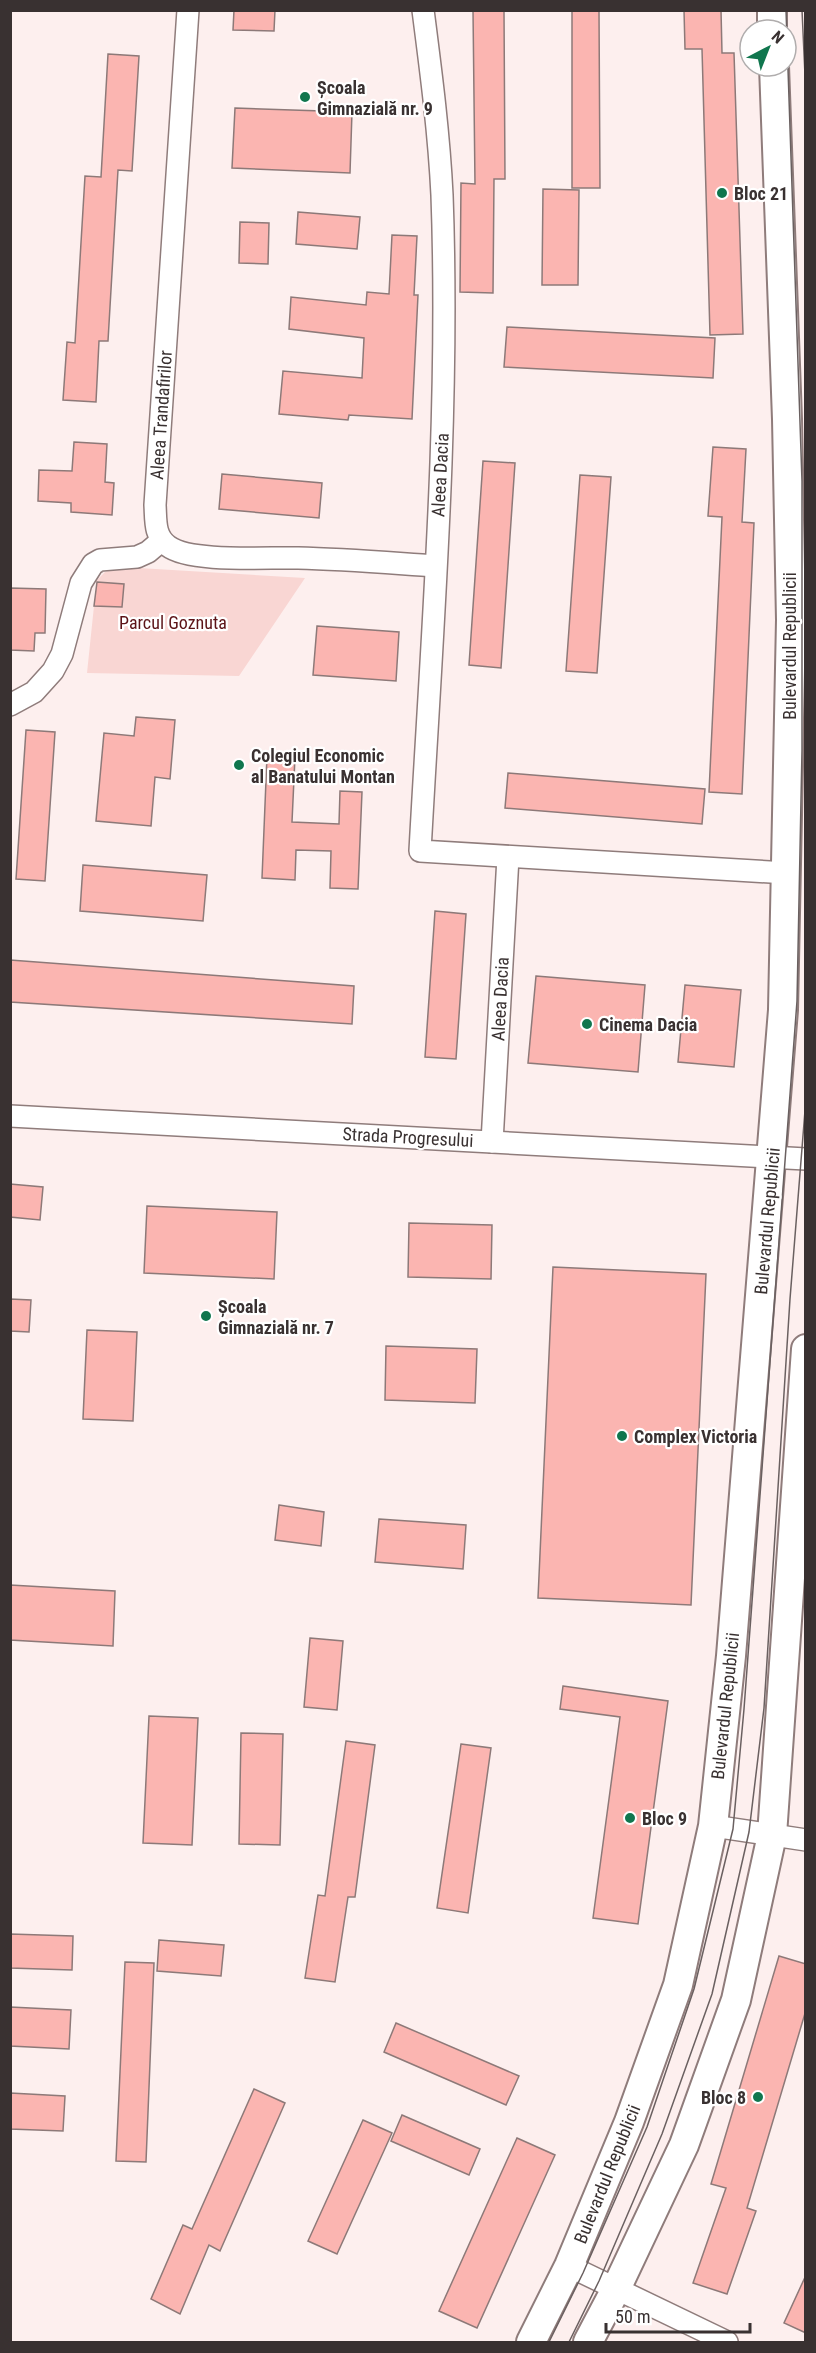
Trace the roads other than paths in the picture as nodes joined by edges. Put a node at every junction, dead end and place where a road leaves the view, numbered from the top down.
1 (188, 10) edge
2 (423, 10) edge
3 (774, 78) edge
4 (161, 541) junction
5 (435, 566) junction
6 (10, 705) edge
7 (508, 857) junction
8 (787, 873) junction
9 (10, 1116) edge
10 (492, 1142) junction
11 (772, 1157) junction
12 (806, 1159) edge
13 (806, 1349) edge
14 (713, 1826) junction
15 (772, 1835) junction
16 (806, 1840) edge
17 (569, 2266) junction
18 (616, 2289) junction
19 (531, 2343) edge
20 (588, 2343) edge
21 (727, 2343) edge

1 - 4 street, Aleea Trandafirilor
2 - 5 street, Aleea Dacia
3 - 8 main road, Bulevardul Republicii
4 - 5 street
4 - 6 street
5 - 7 street, Aleea Dacia
7 - 8 street, Aleea Dacia
7 - 10 street, Aleea Dacia
8 - 11 main road, Bulevardul Republicii
9 - 10 street, Strada Progresului
10 - 11 street, Strada Progresului
11 - 12 street, Strada Progresului
11 - 14 main road, Bulevardul Republicii
13 - 15 main road
14 - 15 street
14 - 17 main road, Bulevardul Republicii
15 - 16 street
15 - 18 main road
17 - 18 street
17 - 19 main road, Bulevardul Republicii
18 - 20 main road
18 - 21 street

